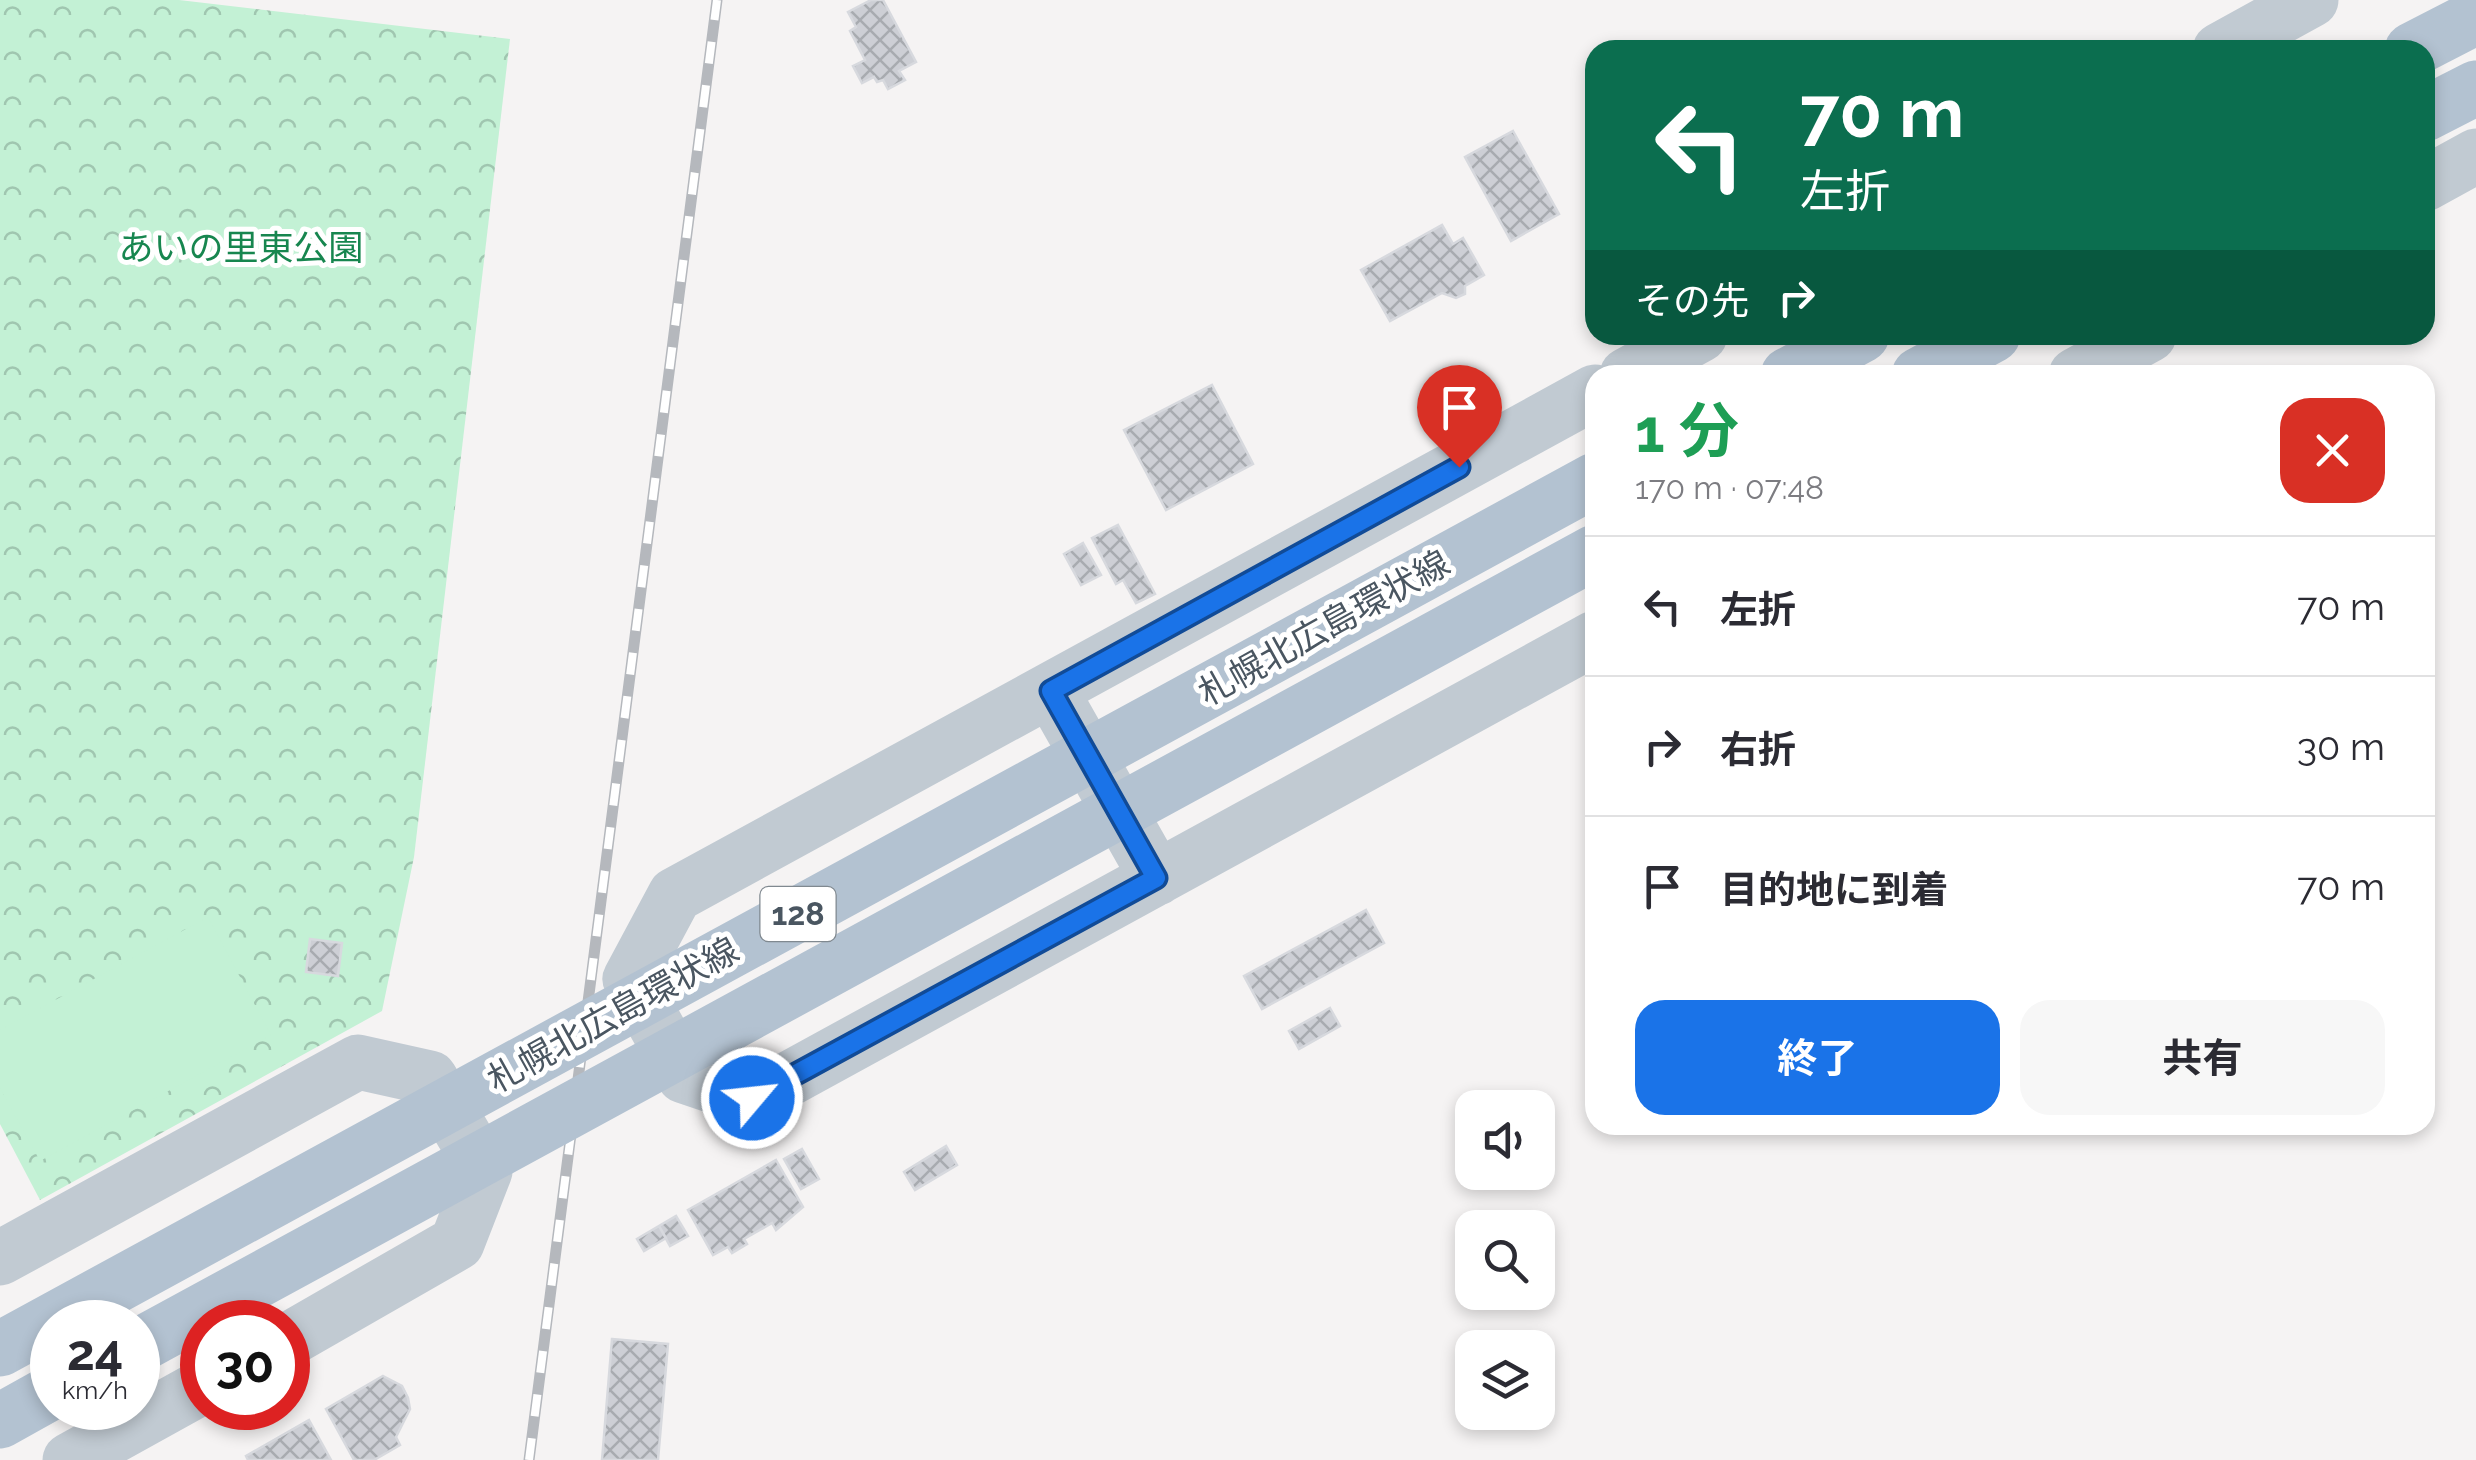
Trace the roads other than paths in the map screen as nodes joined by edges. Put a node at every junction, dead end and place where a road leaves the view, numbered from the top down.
1 (2311, 0) edge
2 (2476, 17) edge
3 (2238, 40) edge
4 (2431, 40) edge
5 (2476, 88) edge
6 (2435, 109) edge
7 (2476, 156) edge
8 (2435, 179) edge
9 (1682, 345) edge
10 (1844, 345) edge
11 (1974, 345) edge
12 (2131, 345) edge
13 (1645, 365) edge
14 (1806, 365) edge
15 (1937, 365) edge
16 (2094, 365) edge
17 (1585, 397) edge
18 (1585, 485) edge
19 (1585, 557) edge
20 (1585, 643) edge
21 (1051, 691) junction
22 (1156, 878) junction
23 (0, 1258) edge
24 (310, 1327) edge
25 (160, 1334) edge
26 (0, 1348) edge
27 (180, 1400) edge
28 (30, 1404) edge
29 (0, 1421) edge
30 (70, 1460) edge

1 - 3 street
2 - 4 main road
5 - 6 main road
7 - 8 street
9 - 13 street
10 - 14 main road
11 - 15 main road
12 - 16 street
17 - 21 street
18 - 26 main road, 札幌北広島環状線 / 128, bridge
19 - 25 main road, 札幌北広島環状線 / 128, bridge
20 - 22 street
21 - 22 street
21 - 22 street
23 - 24 street
27 - 30 street
28 - 29 main road

